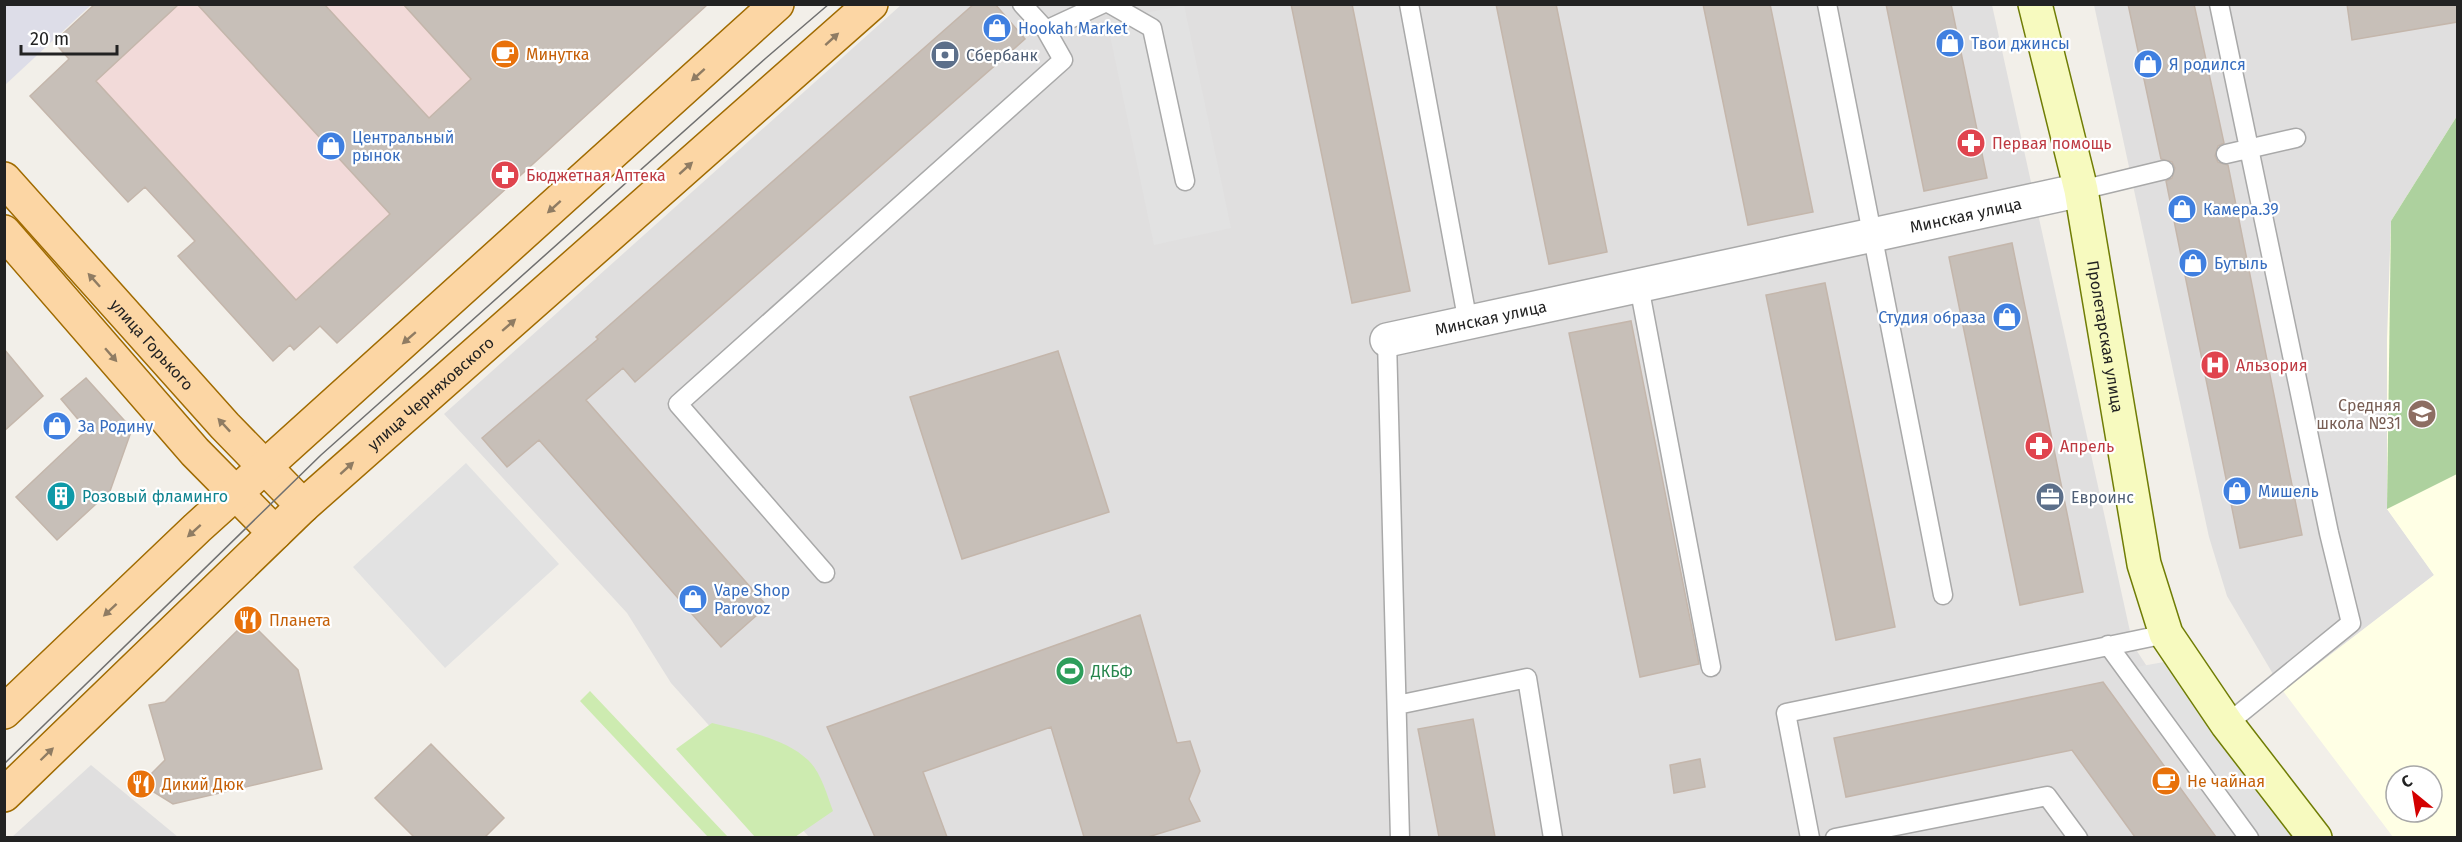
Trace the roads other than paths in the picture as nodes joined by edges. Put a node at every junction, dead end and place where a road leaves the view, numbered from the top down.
1 (777, 4) edge
2 (871, 4) edge
3 (1022, 4) edge
4 (1102, 4) edge
5 (1110, 4) edge
6 (1409, 4) edge
7 (1827, 4) edge
8 (2035, 4) edge
9 (2218, 4) edge
10 (1046, 30) junction
11 (2296, 138) dead end
12 (2250, 149) junction
13 (2226, 154) dead end
14 (2164, 170) dead end
15 (4, 179) edge
16 (1185, 181) dead end
17 (2081, 190) junction
18 (4, 232) edge
19 (1874, 235) junction
20 (1639, 286) junction
21 (1468, 323) junction
22 (1387, 340) joint
23 (265, 467) junction
24 (236, 493) junction
25 (303, 506) junction
26 (275, 532) junction
27 (825, 573) dead end
28 (1943, 595) dead end
29 (2166, 634) junction
30 (2108, 645) junction
31 (1712, 667) dead end
32 (1397, 705) junction
33 (4, 712) edge
34 (2228, 724) junction
35 (4, 795) edge
36 (1400, 837) edge
37 (1553, 837) edge
38 (1810, 837) edge
39 (1835, 837) edge
40 (2078, 837) edge
41 (2249, 837) edge
42 (2315, 837) edge

1 -> 23 main road
25 -> 2 main road, улица Черняховского
3 - 10 lane
4 - 10 lane
5 - 16 lane
6 - 21 lane
7 - 19 lane
8 - 17 main road, Пролетарская улица
9 - 12 lane
10 - 27 lane
11 - 12 lane
12 - 13 lane
12 - 34 lane
14 - 17 lane
23 -> 15 main road, улица Горького
17 - 19 street, Минская улица
17 - 29 main road, Пролетарская улица
18 -> 24 main road
19 - 20 street, Минская улица
19 - 28 lane
20 - 21 street, Минская улица
20 - 31 lane
21 - 22 street, Минская улица
22 - 32 lane, Минская улица
23 - 24 main road
23 - 25 main road, улица Горького
24 - 26 main road
24 -> 33 main road
25 - 26 main road, улица Черняховского
35 -> 26 main road, улица Черняховского
29 - 30 lane
29 - 34 main road, Пролетарская улица
30 - 38 lane
30 - 41 lane
32 - 36 lane, Минская улица
32 - 37 lane
34 - 42 main road, Пролетарская улица
39 - 40 lane

